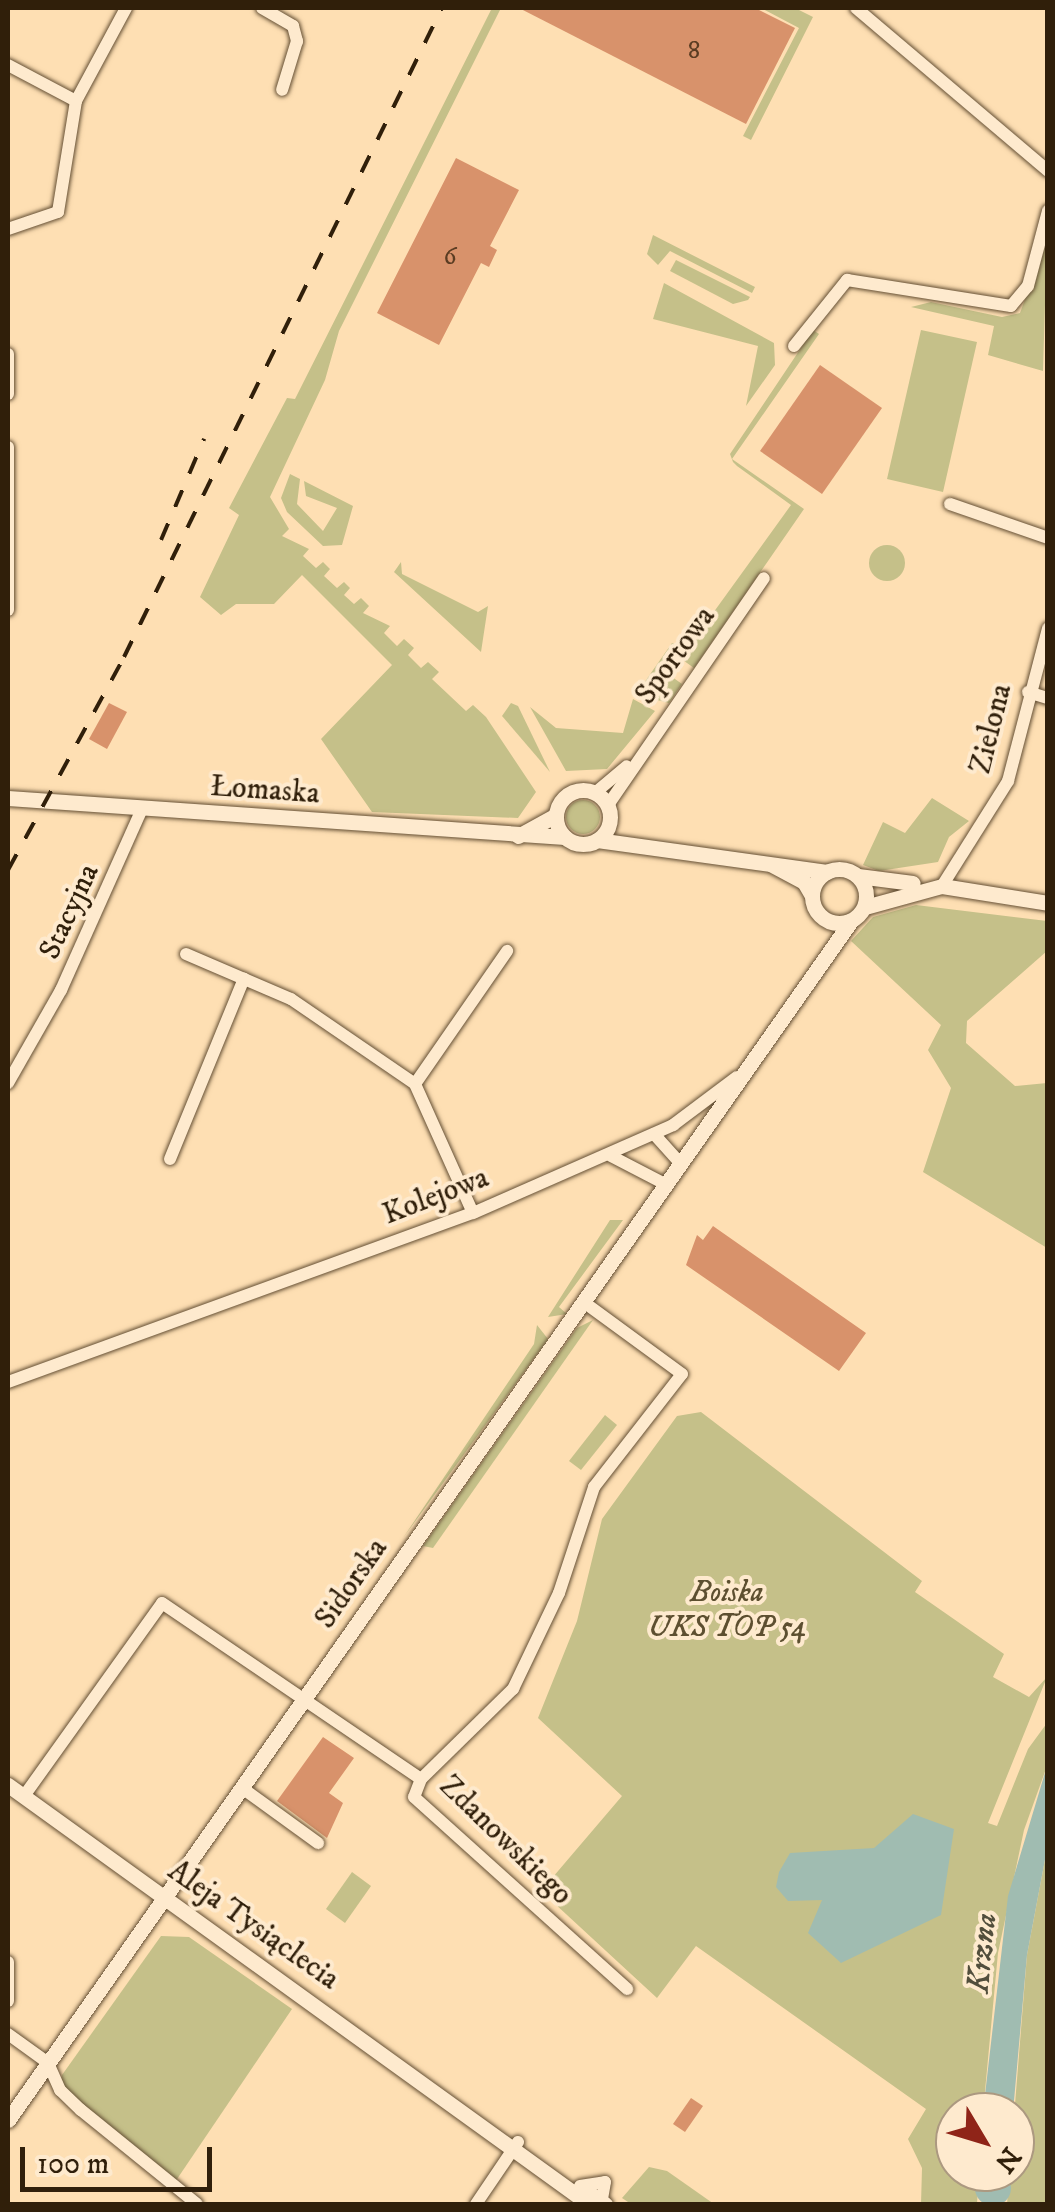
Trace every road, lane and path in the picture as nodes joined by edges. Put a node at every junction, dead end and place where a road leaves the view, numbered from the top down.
1 (126, 8) edge
2 (262, 8) edge
3 (856, 8) edge
4 (8, 65) edge
5 (282, 90) dead end
6 (76, 100) junction
7 (1048, 170) edge
8 (1048, 211) edge
9 (8, 229) edge
10 (794, 346) dead end
11 (8, 354) edge
12 (8, 394) edge
13 (8, 447) edge
14 (950, 504) dead end
15 (1048, 538) edge
16 (764, 578) dead end
17 (8, 610) edge
18 (1048, 628) edge
19 (1028, 692) junction
20 (1048, 698) edge
21 (629, 764) junction
22 (596, 792) junction
23 (8, 798) edge
24 (142, 812) junction
25 (609, 814) junction
26 (556, 816) junction
27 (518, 836) junction
28 (565, 837) junction
29 (597, 840) junction
30 (643, 845) junction
31 (764, 861) junction
32 (826, 872) junction
33 (857, 876) junction
34 (942, 886) junction
35 (921, 887) junction
36 (812, 896) junction
37 (1048, 903) edge
38 (865, 907) junction
39 (823, 918) junction
40 (851, 921) junction
41 (507, 950) dead end
42 (186, 954) dead end
43 (818, 964) junction
44 (244, 979) junction
45 (737, 1077) junction
46 (8, 1083) edge
47 (415, 1084) junction
48 (654, 1134) junction
49 (608, 1156) junction
50 (170, 1159) dead end
51 (681, 1164) junction
52 (667, 1186) junction
53 (473, 1213) junction
54 (585, 1303) junction
55 (8, 1382) edge
56 (306, 1698) junction
57 (421, 1780) junction
58 (8, 1785) edge
59 (242, 1788) junction
60 (24, 1796) junction
61 (318, 1843) dead end
62 (165, 1897) junction
63 (8, 1962) edge
64 (627, 1989) dead end
65 (8, 2001) edge
66 (8, 2034) edge
67 (48, 2063) junction
68 (8, 2120) edge
69 (516, 2146) junction
70 (580, 2186) junction
71 (197, 2204) edge
72 (476, 2204) edge
73 (599, 2204) edge

1 - 6 street
2 - 5 street
3 - 7 street
4 - 6 street
6 - 9 street
8 - 10 street
11 - 12 street
13 - 17 street
14 - 15 street
16 - 21 street, Sportowa
18 - 19 street, Zielona
19 - 20 street
19 - 34 street, Zielona
21 - 22 street, Sportowa
21 - 25 street, Sportowa
22 - 25 street
22 - 26 street
23 - 24 street, Łomaska
24 - 27 street, Łomaska
24 - 46 street, Stacyjna
25 - 29 street
25 - 30 street
26 - 27 street
26 - 28 street
27 - 28 street, Łomaska
28 - 29 street
29 - 30 street
30 - 31 street
31 - 32 street
31 - 36 street
32 - 33 street
32 - 36 street
33 - 35 street
33 - 38 street
34 - 35 street
34 - 37 street
35 - 38 street
36 - 39 street
38 - 40 street
39 - 40 street
39 - 43 street, Kolejowa
40 - 43 street, Kolejowa
41 - 47 street
42 - 44 street
43 - 45 street, Kolejowa
44 - 47 street
44 - 50 street
45 - 48 street, Kolejowa
45 - 51 street, Sidorska
47 - 53 street
48 - 49 street, Kolejowa
48 - 51 street
49 - 52 street
49 - 53 street, Kolejowa
51 - 52 street, Sidorska
52 - 54 street, Sidorska
53 - 55 street, Kolejowa
54 - 56 street, Sidorska
54 - 57 street
56 - 57 street, Zdanowskiego
56 - 59 street, Sidorska
56 - 60 street, Zdanowskiego
57 - 64 street, Zdanowskiego
58 - 60 street, Aleja Tysiąclecia
59 - 61 street
59 - 62 street, Sidorska
60 - 62 street, Aleja Tysiąclecia
62 - 67 street, Sidorska
62 - 69 street, Aleja Tysiąclecia
63 - 65 street
66 - 67 street
67 - 68 street, Sidorska
67 - 71 street
69 - 70 street, Aleja Tysiąclecia
69 - 72 street
69 - 73 street, Aleja Tysiąclecia
70 - 73 street, Aleja Tysiąclecia
70 - 73 street

